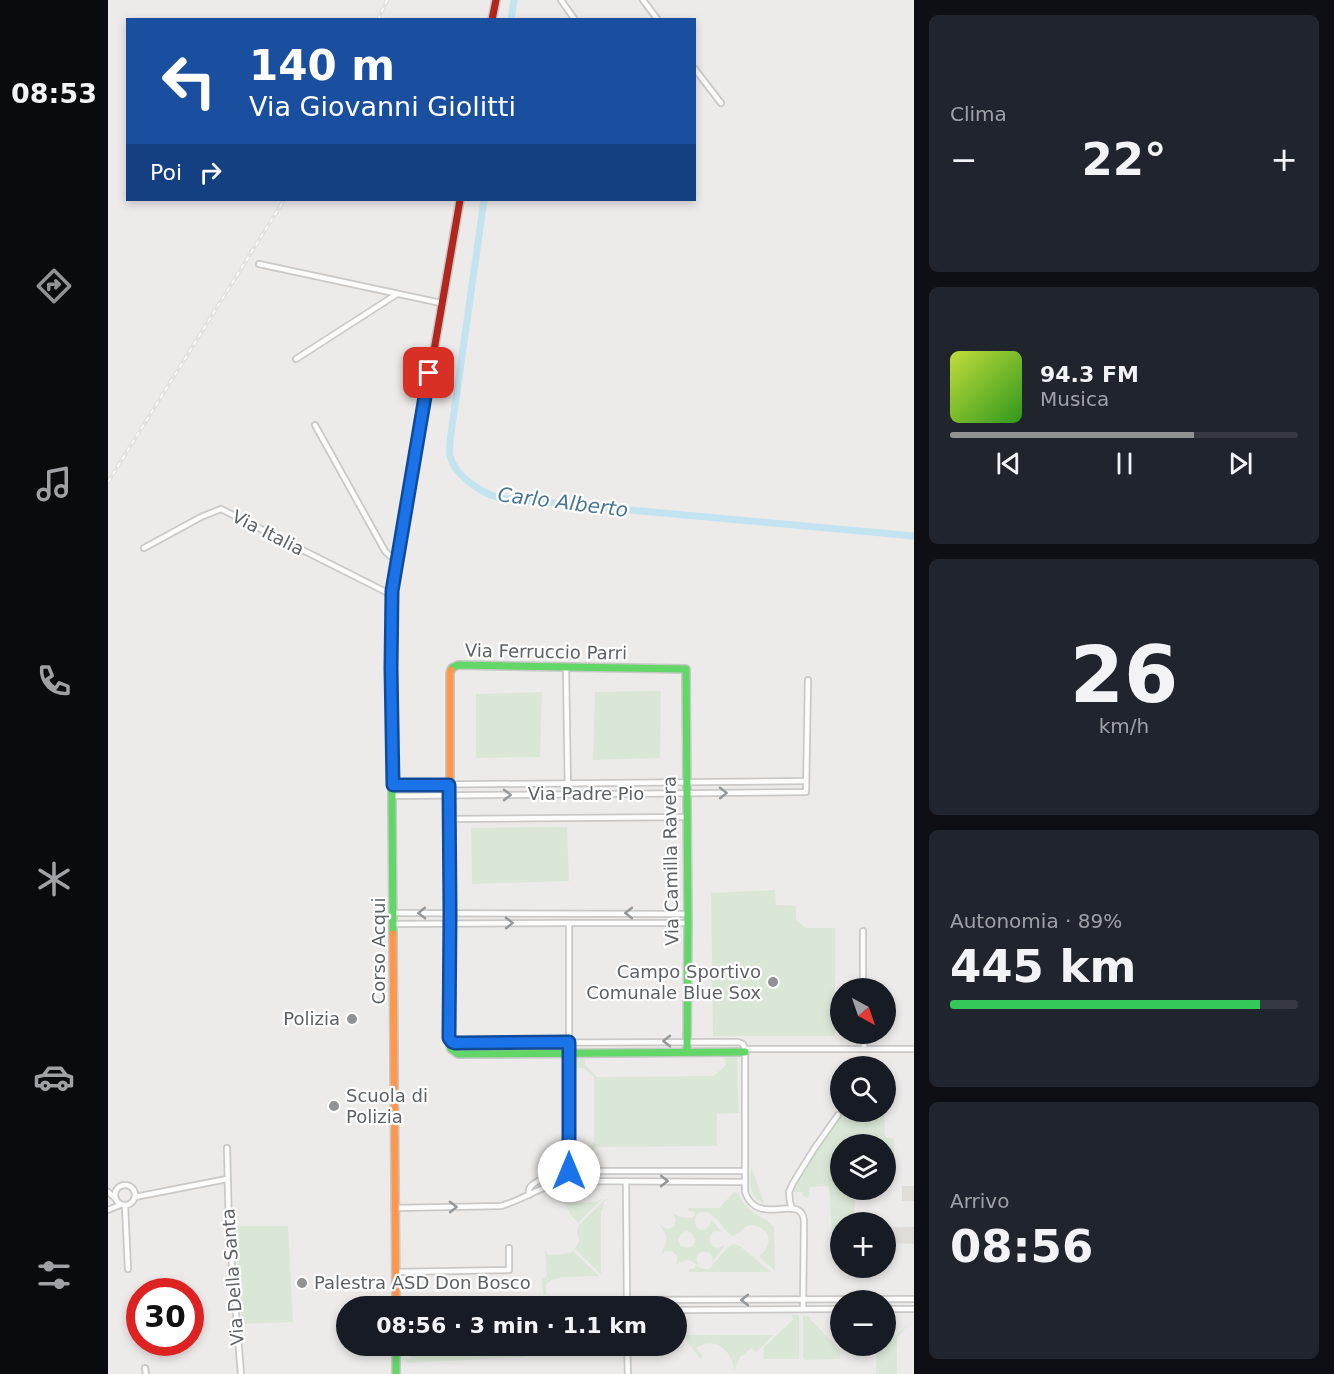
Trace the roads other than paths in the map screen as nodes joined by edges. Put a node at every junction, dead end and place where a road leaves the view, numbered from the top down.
1 (496, 0) edge
2 (561, 0) edge
3 (643, 0) edge
4 (492, 18) edge
5 (574, 18) edge
6 (656, 18) edge
7 (696, 71) edge
8 (721, 104) dead end
9 (460, 201) edge
10 (259, 264) dead end
11 (397, 294) junction
12 (441, 303) junction
13 (296, 359) dead end
14 (315, 425) dead end
15 (144, 548) dead end
16 (397, 560) junction
17 (392, 595) junction
18 (566, 668) junction
19 (686, 669) joint
20 (808, 680) dead end
21 (806, 781) junction
22 (686, 783) junction
23 (568, 784) junction
24 (393, 785) junction
25 (449, 785) junction
26 (568, 794) junction
27 (686, 794) junction
28 (449, 795) junction
29 (393, 796) junction
30 (686, 817) junction
31 (449, 819) junction
32 (450, 913) junction
33 (393, 914) junction
34 (687, 914) junction
35 (569, 923) junction
36 (688, 923) junction
37 (394, 924) junction
38 (450, 924) junction
39 (863, 931) dead end
40 (863, 978) edge
41 (449, 1038) junction
42 (687, 1041) junction
43 (569, 1042) junction
44 (864, 1044) edge
45 (864, 1048) junction
46 (914, 1048) edge
47 (745, 1049) junction
48 (687, 1052) junction
49 (569, 1053) junction
50 (833, 1122) edge
51 (227, 1148) dead end
52 (569, 1171) junction
53 (744, 1171) junction
54 (227, 1179) junction
55 (569, 1181) junction
56 (626, 1181) junction
57 (744, 1182) junction
58 (108, 1192) edge
59 (529, 1195) junction
60 (135, 1197) junction
61 (115, 1198) junction
62 (123, 1205) junction
63 (394, 1208) junction
64 (792, 1209) junction
65 (108, 1210) edge
66 (509, 1248) dead end
67 (128, 1269) dead end
68 (395, 1272) junction
69 (396, 1296) edge
70 (627, 1296) edge
71 (914, 1299) edge
72 (687, 1300) edge
73 (803, 1300) junction
74 (803, 1309) junction
75 (830, 1309) edge
76 (896, 1309) edge
77 (914, 1309) edge
78 (687, 1310) edge
79 (396, 1356) edge
80 (627, 1356) edge
81 (241, 1374) edge
82 (396, 1374) edge
83 (628, 1374) edge

1 - 4 street
2 - 5 street
3 - 6 street
7 - 8 street
9 - 12 street, Corso Acqui
10 - 11 street
11 - 12 street
11 - 13 street
12 - 16 street, Corso Acqui
14 - 16 street
15 - 17 street, Via Italia
16 - 17 street, Corso Acqui
17 - 24 street, Corso Acqui
18 - 19 street, Via Ferruccio Parri
18 - 23 street
18 - 25 street, Via Ferruccio Parri
19 - 22 street, Via Camilla Ravera
20 - 21 street
21 - 22 street, Via Padre Pio
27 -> 21 street, Via Padre Pio
22 - 23 street, Via Padre Pio
22 - 27 street, Via Camilla Ravera
23 - 25 street, Via Padre Pio
23 - 26 street
24 - 25 street, Via Padre Pio
24 - 29 street, Corso Acqui
25 - 28 street, Via Ferruccio Parri
26 - 27 street, Via Padre Pio
28 -> 26 street, Via Padre Pio
27 - 30 street, Via Camilla Ravera
28 - 29 street, Via Padre Pio
28 - 31 street, Via Ferruccio Parri
29 - 33 street, Corso Acqui
30 - 31 street
30 - 34 street, Via Camilla Ravera
31 - 32 street, Via Ferruccio Parri
32 -> 33 street
34 -> 32 street
32 - 38 street, Via Ferruccio Parri
33 - 37 street, Corso Acqui
34 - 36 street, Via Camilla Ravera
35 - 36 street
38 -> 35 street
35 - 43 street
36 - 42 street, Via Camilla Ravera
37 - 38 street
37 - 63 street, Corso Acqui
38 - 41 street, Via Ferruccio Parri
39 - 40 street
41 - 43 street
41 - 49 street
42 -> 43 street
42 - 47 street
42 - 48 street, Via Camilla Ravera
43 - 49 street
44 - 45 street
45 - 46 street
45 - 47 street
47 - 48 street
47 - 53 street
48 - 49 street
49 - 52 street
50 - 64 street
51 - 54 street, Via Della Santa
52 - 53 street
52 - 55 street
52 - 59 street
53 - 57 street
54 - 60 street
54 - 81 street, Via Della Santa
55 - 56 street
55 - 59 street
56 -> 57 street
56 - 70 street
57 - 64 street
58 - 61 street
63 -> 59 street
60 - 61 street
60 - 62 street
61 - 62 street
62 - 65 street
62 - 67 street
63 - 68 street, Corso Acqui
64 - 73 street
66 - 68 street
68 - 69 street, Corso Acqui
71 - 73 street
73 -> 72 street
73 - 74 street
74 - 75 street
74 - 78 street
76 - 77 street
79 - 82 street
80 - 83 street

